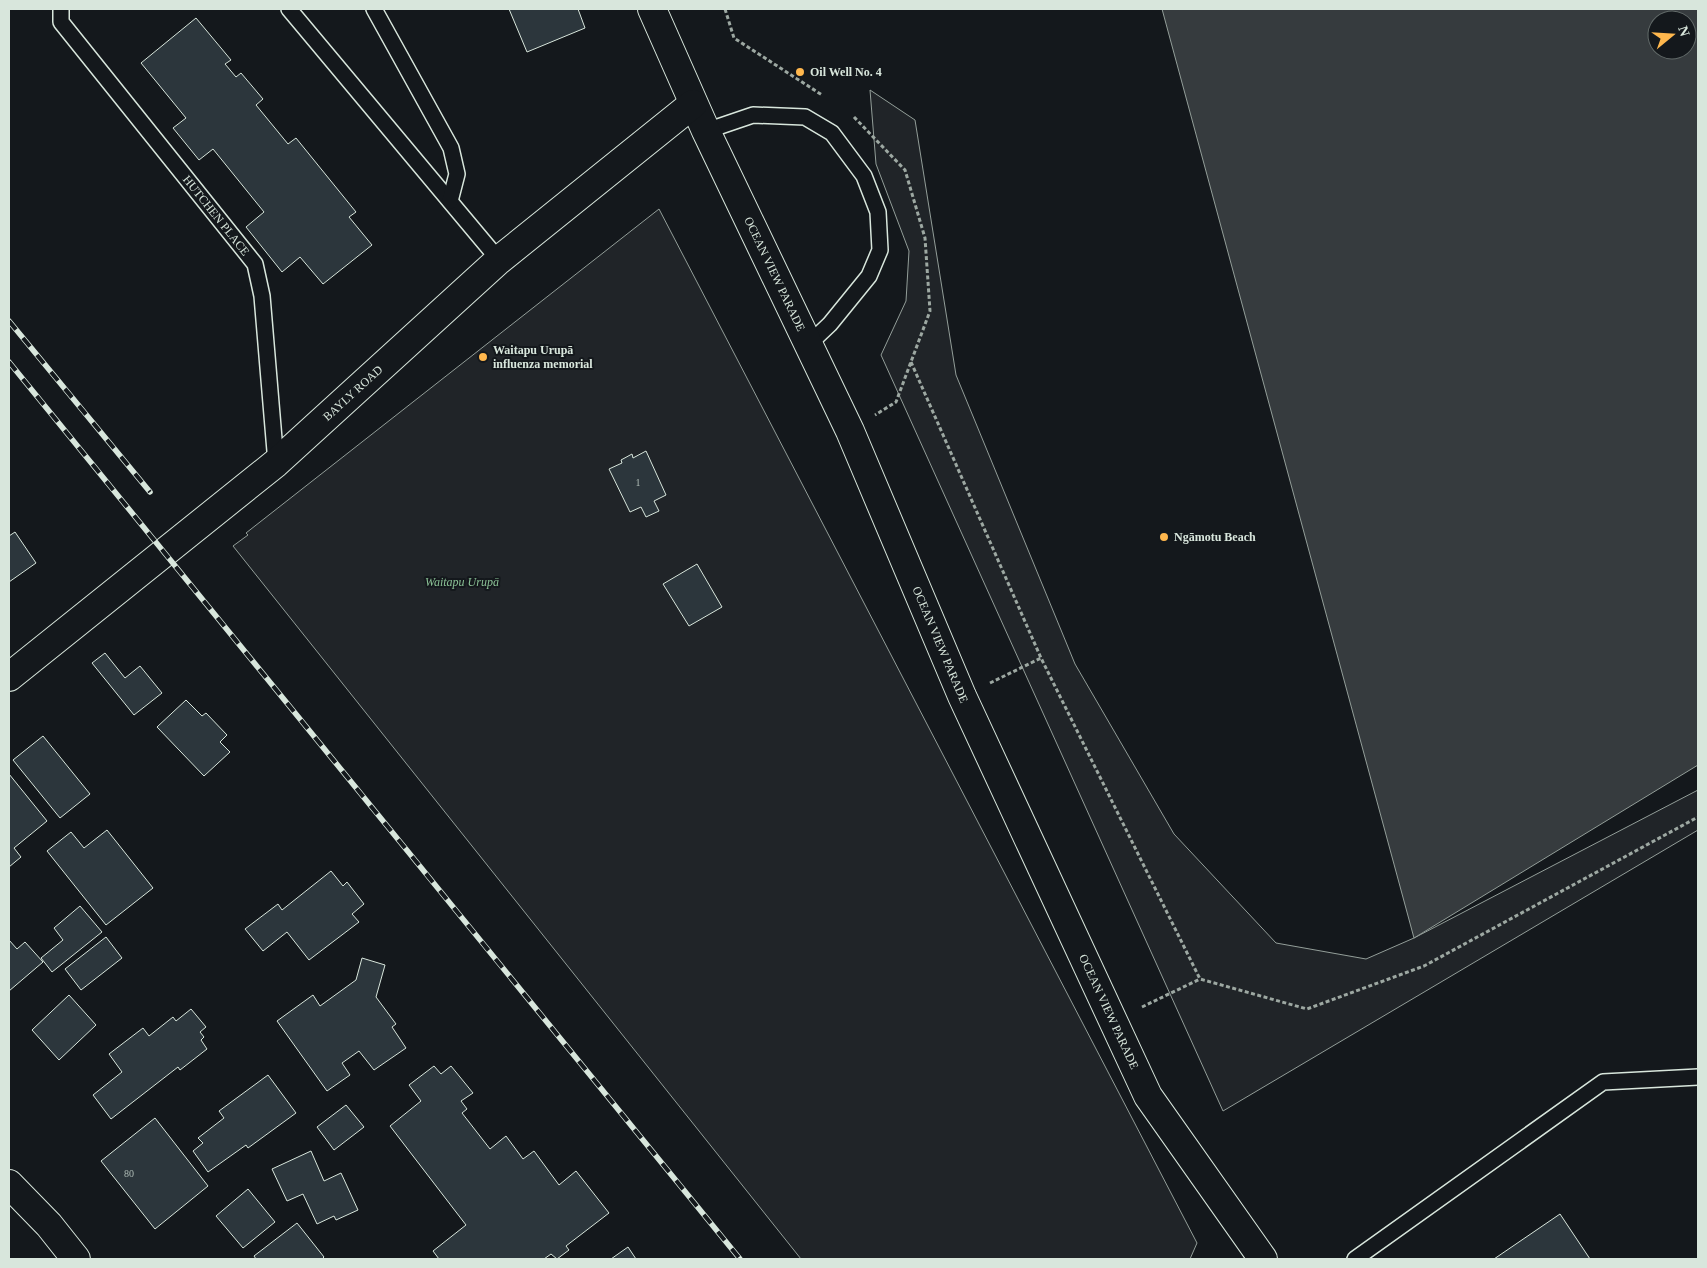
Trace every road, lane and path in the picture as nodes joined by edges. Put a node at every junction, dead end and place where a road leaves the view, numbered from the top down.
1 (62, 9) edge
2 (289, 9) edge
3 (374, 9) edge
4 (652, 9) edge
5 (693, 104) junction
6 (706, 131) junction
7 (450, 201) junction
8 (499, 260) junction
9 (809, 344) junction
10 (911, 362) dead end
11 (276, 463) junction
12 (1042, 658) junction
13 (9, 676) edge
14 (962, 696) junction
15 (1698, 817) edge
16 (1200, 979) junction
17 (1114, 1020) junction
18 (1698, 1077) edge
19 (9, 1184) edge
20 (76, 1259) edge
21 (1263, 1259) edge
22 (1355, 1259) edge

1 - 11 lane, HUTCHEN PLACE
2 - 7 lane
3 - 7 lane
4 - 5 street, OCEAN VIEW PARADE
5 - 6 street, OCEAN VIEW PARADE
5 - 8 street, BAYLY ROAD
6 - 9 street, OCEAN VIEW PARADE
6 - 9 lane
7 - 8 lane
8 - 11 street, BAYLY ROAD
9 - 14 street, OCEAN VIEW PARADE
10 - 12 path
11 - 13 street, BAYLY ROAD
12 - 14 path
12 - 16 path
14 - 17 street, OCEAN VIEW PARADE
15 - 16 path
16 - 17 path
17 - 21 street, OCEAN VIEW PARADE
18 - 22 lane
19 - 20 street

